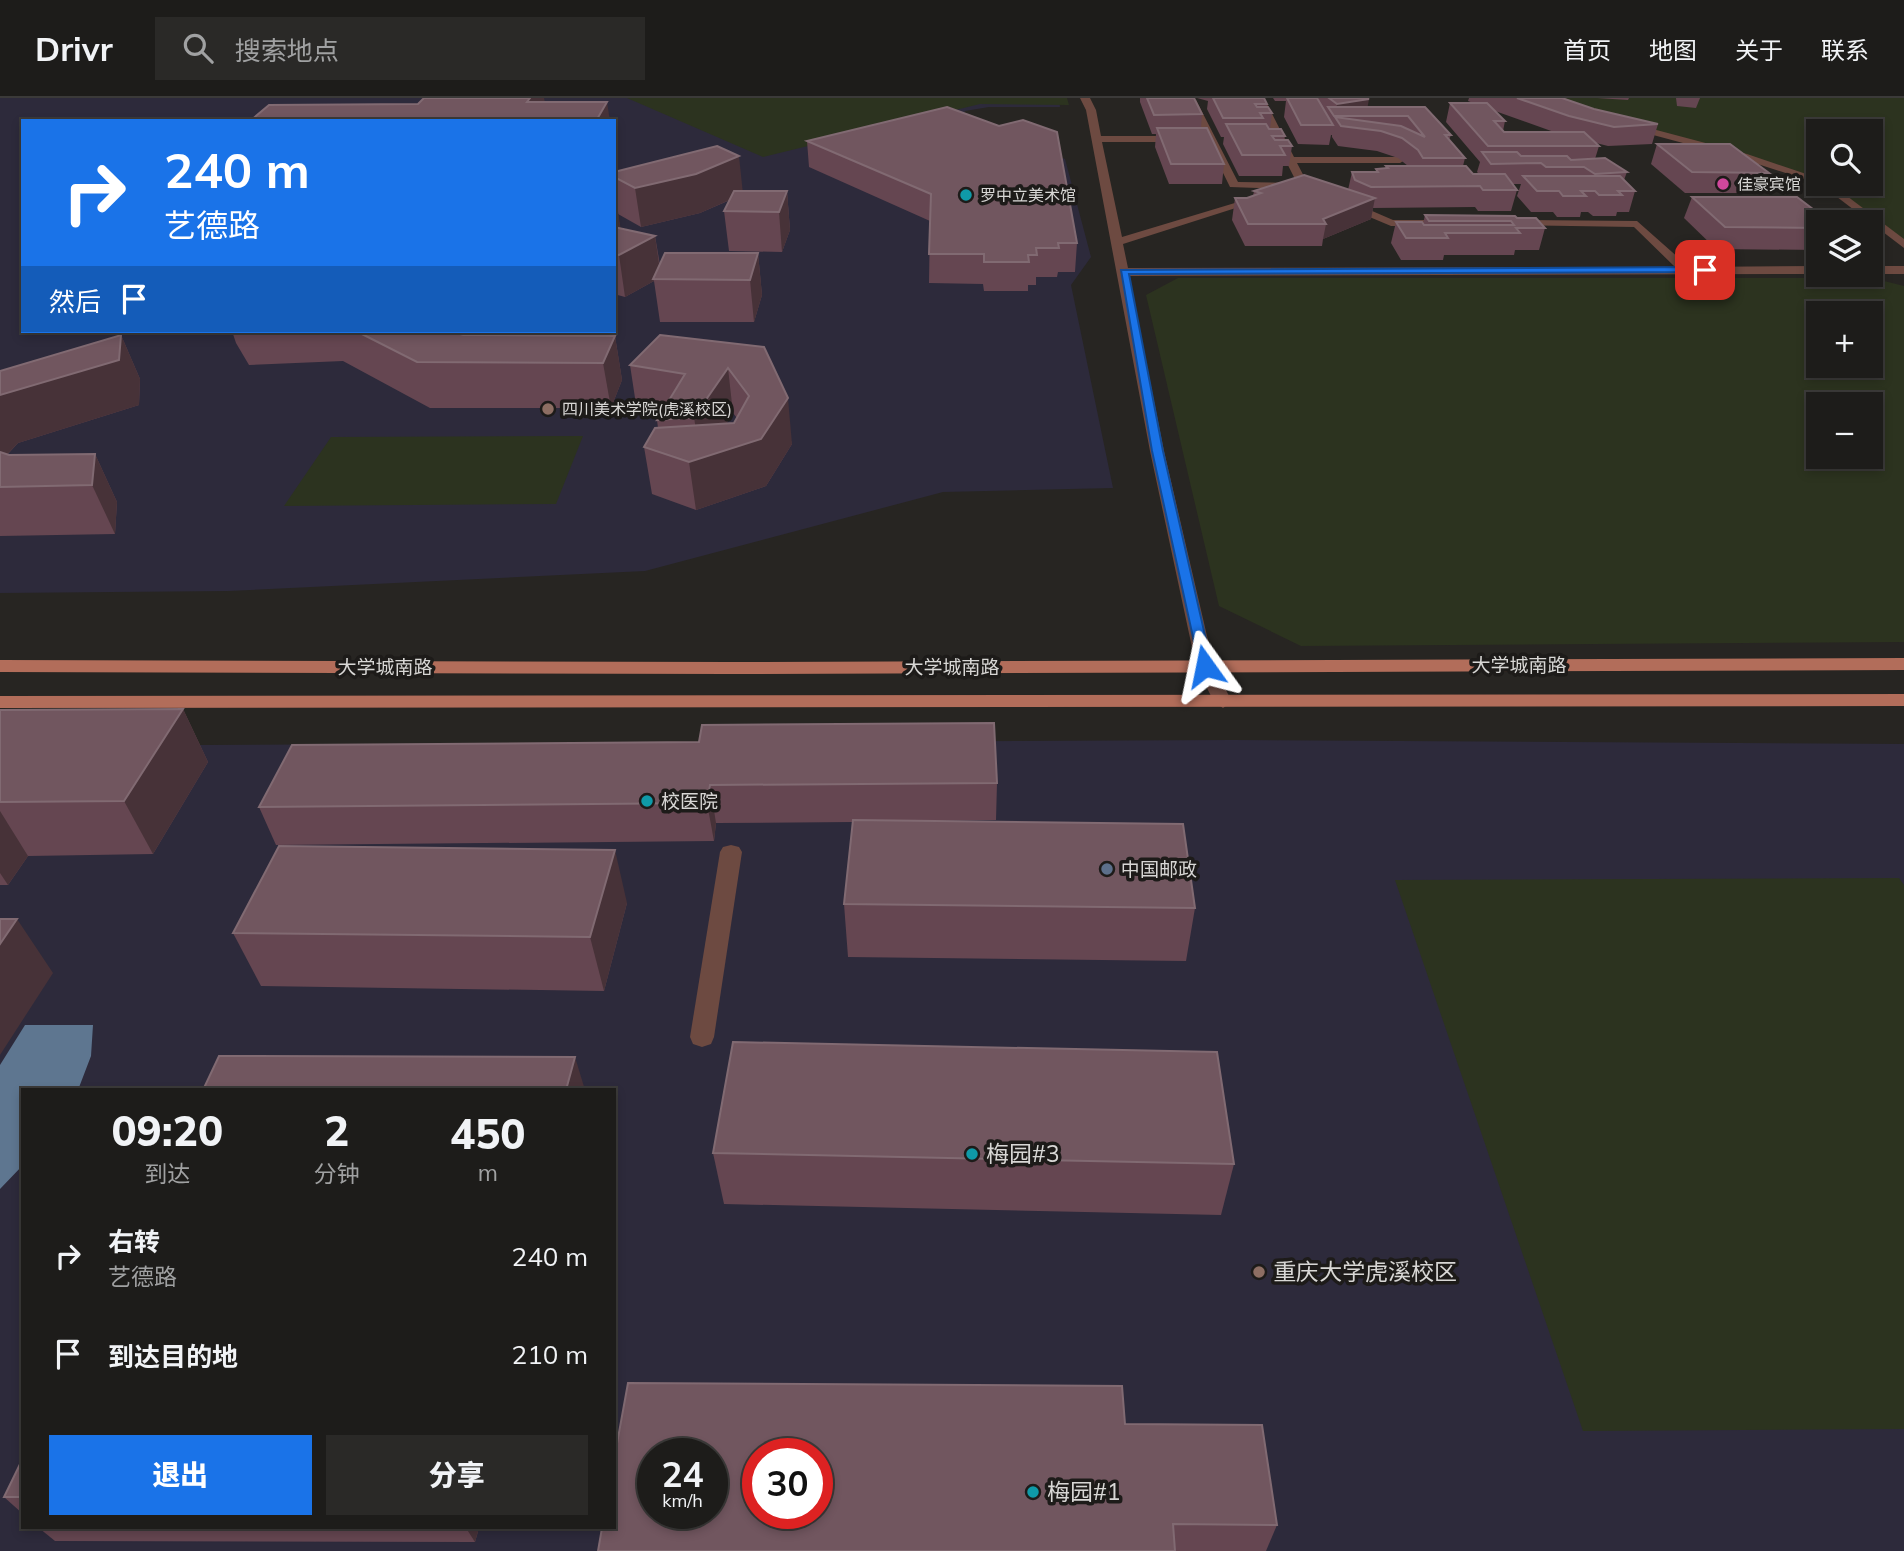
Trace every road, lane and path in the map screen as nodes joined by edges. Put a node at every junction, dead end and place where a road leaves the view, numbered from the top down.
1 (1085, 98) edge
2 (1178, 98) edge
3 (1259, 98) edge
4 (1613, 120) edge
5 (1097, 139) junction
6 (1213, 139) junction
7 (1226, 139) edge
8 (1266, 139) edge
9 (1279, 139) junction
10 (1290, 160) junction
11 (1400, 160) edge
12 (1806, 177) edge
13 (1304, 186) junction
14 (1317, 191) edge
15 (1329, 196) edge
16 (1841, 196) edge
17 (1468, 223) edge
18 (1506, 223) edge
19 (1117, 242) junction
20 (1904, 245) edge
21 (1123, 266) junction
22 (1685, 270) junction
23 (1806, 270) edge
24 (1883, 270) edge
25 (1904, 270) edge
26 (1904, 664) edge
27 (0, 666) edge
28 (1205, 666) junction
29 (1904, 701) edge
30 (0, 702) edge
31 (1223, 702) junction
32 (732, 852) dead end
33 (702, 1037) dead end

1 - 5 street
2 - 6 street
3 - 9 street
4 - 12 street
5 - 6 street
5 - 19 street
6 - 7 street
6 - 13 street
8 - 9 street
9 - 10 street
10 - 11 street
10 - 13 street
13 - 14 street
13 - 19 street
15 - 17 street
16 - 20 street
18 - 22 street
19 - 21 street
21 - 22 street
21 - 28 street
22 - 23 street
24 - 25 street
26 - 28 main road, 大学城南路
27 - 28 main road, 大学城南路
28 - 31 street
29 - 31 main road, 大学城南路
30 - 31 main road, 大学城南路
32 - 33 street

